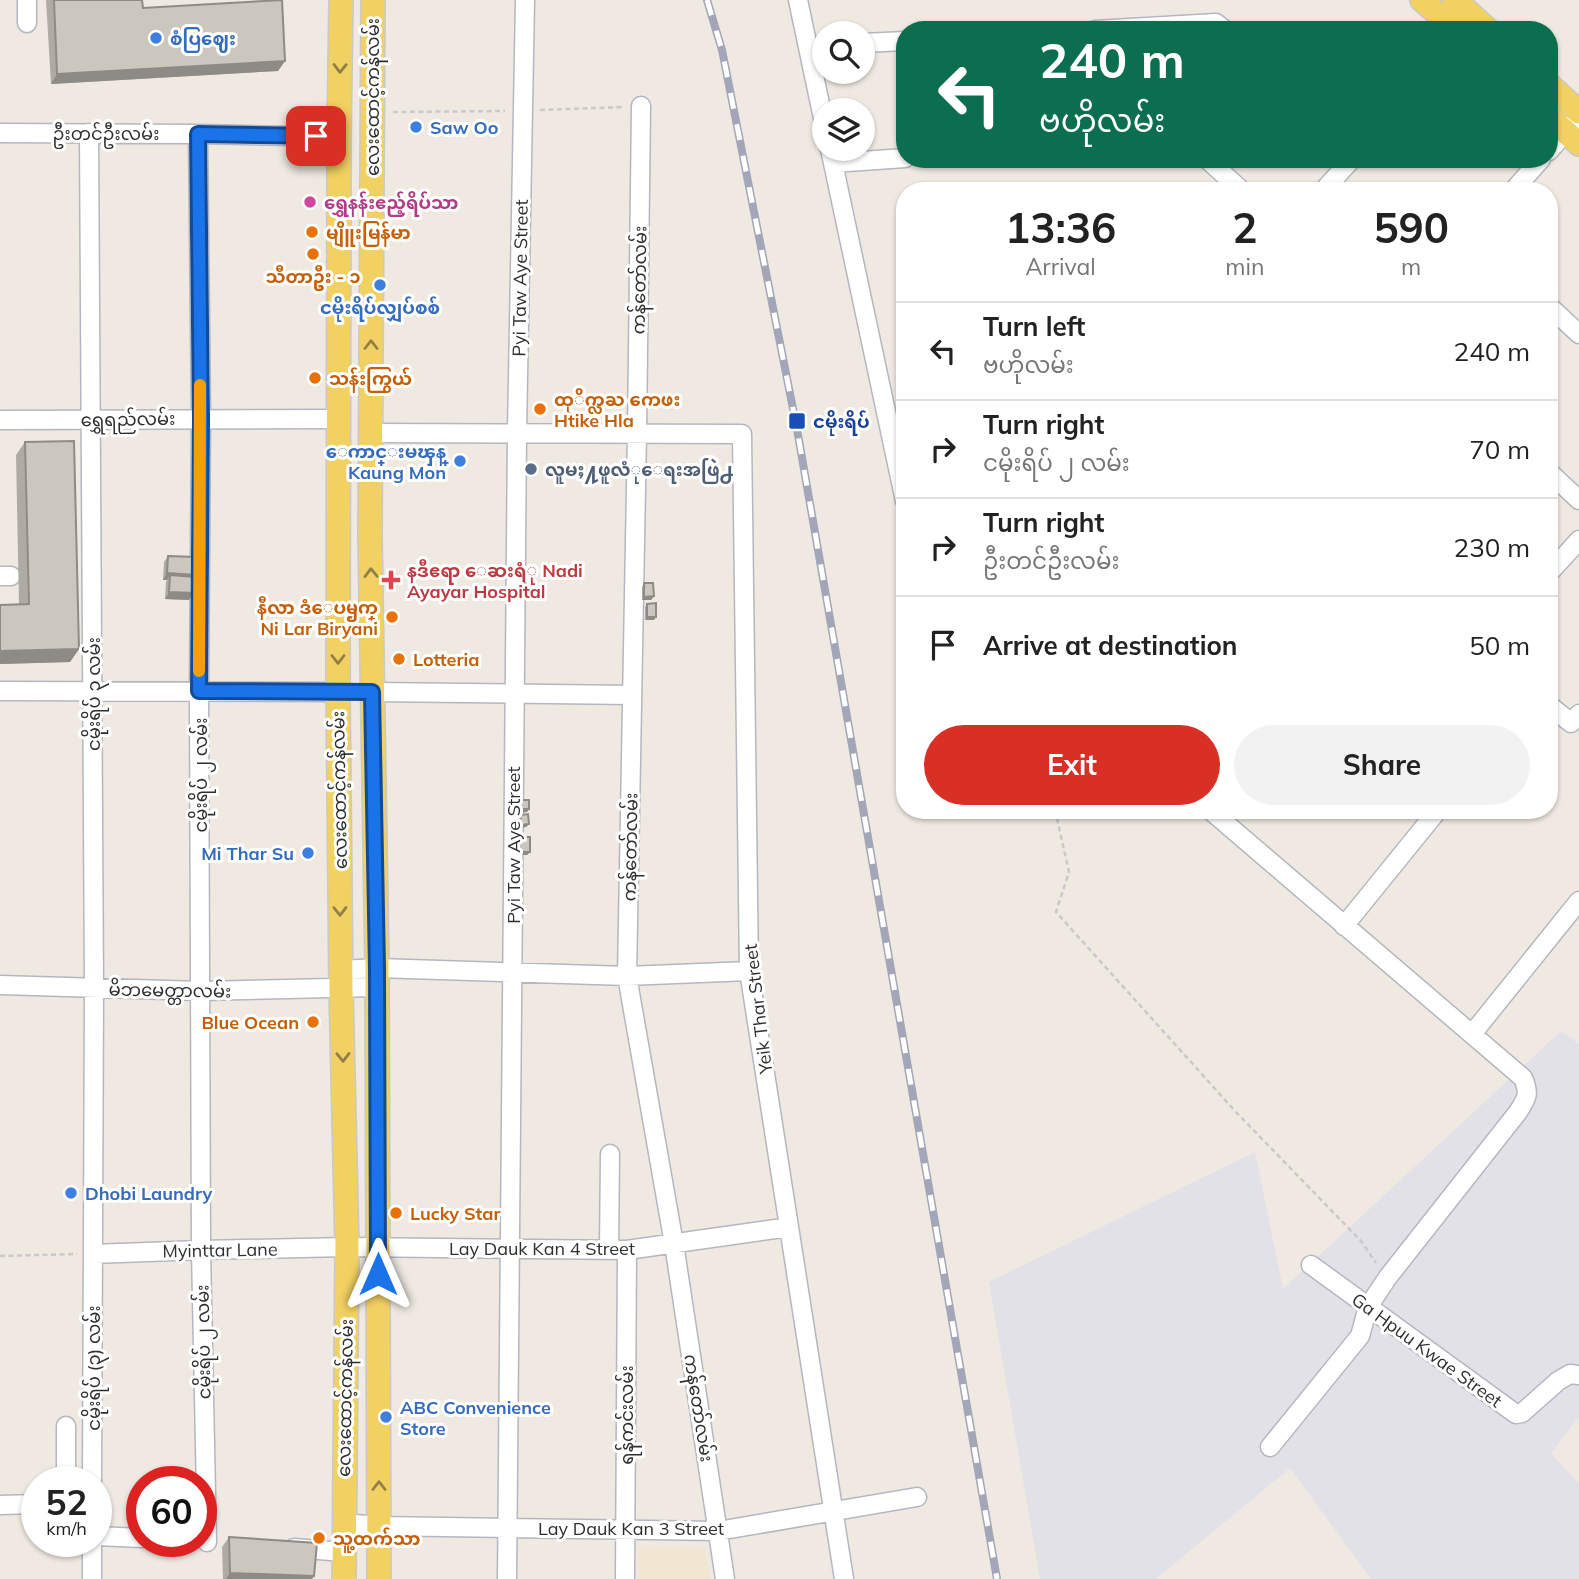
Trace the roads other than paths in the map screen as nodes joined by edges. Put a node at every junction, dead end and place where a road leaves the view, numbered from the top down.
1 (27, 0) edge
2 (341, 0) edge
3 (373, 0) edge
4 (525, 0) edge
5 (798, 0) edge
6 (1422, 0) edge
7 (1455, 0) edge
8 (1446, 21) edge
9 (1474, 21) edge
10 (27, 23) dead end
11 (812, 36) edge
12 (896, 41) edge
13 (875, 42) edge
14 (1558, 102) edge
15 (641, 106) road end
16 (1570, 125) edge
17 (0, 133) edge
18 (89, 133) junction
19 (198, 134) junction
20 (339, 137) junction
21 (1558, 140) edge
22 (875, 157) edge
23 (896, 158) edge
24 (832, 161) edge
25 (1217, 168) edge
26 (1344, 168) edge
27 (1533, 168) edge
28 (1232, 182) edge
29 (1331, 182) edge
30 (1521, 182) edge
31 (1558, 314) edge
32 (1579, 334) edge
33 (201, 419) junction
34 (339, 419) junction
35 (90, 420) junction
36 (0, 421) edge
37 (517, 432) junction
38 (370, 433) junction
39 (637, 433) junction
40 (896, 459) edge
41 (1558, 480) edge
42 (1579, 500) edge
43 (338, 535) junction
44 (370, 535) junction
45 (1579, 540) edge
46 (1558, 563) edge
47 (0, 691) edge
48 (93, 691) junction
49 (199, 691) junction
50 (338, 692) junction
51 (372, 692) junction
52 (515, 692) junction
53 (632, 695) junction
54 (1558, 712) edge
55 (1579, 714) edge
56 (1220, 819) edge
57 (1431, 819) edge
58 (1579, 901) edge
59 (1344, 926) junction
60 (749, 971) junction
61 (512, 972) junction
62 (627, 976) junction
63 (377, 978) junction
64 (341, 979) junction
65 (0, 985) edge
66 (94, 988) junction
67 (201, 991) junction
68 (1472, 1034) junction
69 (610, 1154) dead end
70 (789, 1227) junction
71 (674, 1244) junction
72 (347, 1247) junction
73 (378, 1247) junction
74 (510, 1248) junction
75 (201, 1250) junction
76 (618, 1250) junction
77 (93, 1254) junction
78 (1311, 1265) dead end
79 (1368, 1307) junction
80 (1579, 1375) edge
81 (66, 1426) dead end
82 (1270, 1447) dead end
83 (66, 1466) edge
84 (92, 1466) edge
85 (207, 1466) edge
86 (917, 1497) dead end
87 (21, 1504) edge
88 (0, 1505) edge
89 (834, 1512) junction
90 (343, 1523) junction
91 (379, 1527) junction
92 (508, 1527) junction
93 (625, 1530) junction
94 (718, 1531) junction
95 (275, 1547) edge
96 (343, 1552) junction
97 (92, 1557) edge
98 (92, 1579) edge
99 (344, 1579) edge
100 (379, 1579) edge
101 (507, 1579) edge
102 (625, 1579) edge
103 (725, 1579) edge
104 (844, 1579) edge

1 - 10 street
2 -> 20 main road, လေးထောင့်ကန်လမ်း
38 -> 3 main road, လေးထောင့်ကန်လမ်း
4 - 37 street, Pyi Taw Aye Street
5 - 11 street
6 - 8 main road
7 - 9 main road
12 - 13 street
14 - 16 main road
15 - 39 street, ကန်တော်လမ်း
16 - 21 street
17 - 18 street, ဦးတင်ဦးလမ်း
18 - 19 street, ဦးတင်ဦးလမ်း
18 - 35 street, ငမိုးရိပ် ၃ လမ်း
19 - 20 street, ဦးတင်ဦးလမ်း
19 - 33 street, ငမိုးရိပ် ၂ လမ်း
20 - 34 main road, လေးထောင့်ကန်လမ်း
22 - 23 street
24 - 40 street
25 - 28 street
26 - 29 street
27 - 30 street
31 - 32 street
33 - 34 street, ရွှေရည်လမ်း
33 - 35 street, ရွှေရည်လမ်း
33 - 49 street, ငမိုးရိပ် ၂ လမ်း
34 - 43 main road, လေးထောင့်ကန်လမ်း
35 - 36 street, ရွှေရည်လမ်း
35 - 48 street, ငမိုးရိပ် ၃ လမ်း
37 - 38 street
37 - 39 street
37 - 52 street, Pyi Taw Aye Street
38 - 44 main road, လေးထောင့်ကန်လမ်း
39 - 53 street, ကန်တော်လမ်း
39 - 60 street, Yeik Thar Street
41 - 42 street
43 - 44 main road
43 -> 50 main road, လေးထောင့်ကန်လမ်း
51 -> 44 main road, လေးထောင့်ကန်လမ်း
45 - 46 street
47 - 48 street
48 - 49 street
48 - 66 street, ငမိုးရိပ် ၃ လမ်း
49 - 50 street
49 - 67 street, ငမိုးရိပ် ၂ လမ်း
50 - 51 main road
50 -> 64 main road, လေးထောင့်ကန်လမ်း
51 - 52 street
51 - 63 main road, လေးထောင့်ကန်လမ်း
52 - 53 street
52 - 61 street, Pyi Taw Aye Street
53 - 62 street, ကန်တော်လမ်း
54 - 55 street
56 - 59 street
57 - 59 street
58 - 68 street
59 - 68 street
60 - 62 street, မိဘမေတ္တာလမ်း
60 - 70 street, Yeik Thar Street
61 - 62 street, မိဘမေတ္တာလမ်း
61 - 63 street, မိဘမေတ္တာလမ်း
61 - 74 street, Pyi Taw Aye Street
62 - 71 street, ကန်တော်လမ်း
63 - 64 street, မိဘမေတ္တာလမ်း
63 - 73 main road, လေးထောင့်ကန်လမ်း
64 - 67 street, မိဘမေတ္တာလမ်း
64 -> 72 main road, လေးထောင့်ကန်လမ်း
65 - 66 street, မိဘမေတ္တာလမ်း
66 - 67 street, မိဘမေတ္တာလမ်း
66 - 77 street, ငမိုးရိပ် ၃ လမ်း
67 - 75 street, ငမိုးရိပ် ၂ လမ်း
68 - 79 street
69 - 76 street, ရန်ကင်းလမ်း
70 - 71 street, Lay Dauk Kan 4 Street
70 - 89 street, Yeik Thar Street
71 - 76 street, Lay Dauk Kan 4 Street
71 - 94 street, ကန်တော်လမ်း
72 - 73 street, Lay Dauk Kan 4 Street
72 - 75 street, Myinttar Lane
72 - 90 main road, လေးထောင့်ကန်လမ်း
73 - 74 street, Lay Dauk Kan 4 Street
91 -> 73 main road, လေးထောင့်ကန်လမ်း
74 - 76 street, Lay Dauk Kan 4 Street
74 - 92 street, Pyi Taw Aye Street
75 - 77 street, Myinttar Lane
75 - 85 street, ငမိုးရိပ် ၂ လမ်း
76 - 93 street, ရန်ကင်းလမ်း
77 - 84 street, ငမိုးရိပ် (၃) လမ်း
78 - 79 street, Ga Hpuu Kwae Street
79 - 80 street, Ga Hpuu Kwae Street
79 - 82 street
81 - 83 street
86 - 89 street, Lay Dauk Kan 3 Street
87 - 88 street
89 - 94 street, Lay Dauk Kan 3 Street
89 - 104 street, Yeik Thar Street
90 - 91 street, Lay Dauk Kan 3 Street
90 - 96 main road, လေးထောင့်ကန်လမ်း
91 - 92 street, Lay Dauk Kan 3 Street
91 - 100 main road, လေးထောင့်ကန်လမ်း
92 - 93 street, Lay Dauk Kan 3 Street
92 - 101 street, Pyi Taw Aye Street
93 - 94 street, Lay Dauk Kan 3 Street
93 - 102 street, ရန်ကင်းလမ်း
94 - 103 street, ကန်တော်လမ်း
95 - 96 street
96 - 99 main road, လေးထောင့်ကန်လမ်း
97 - 98 street

